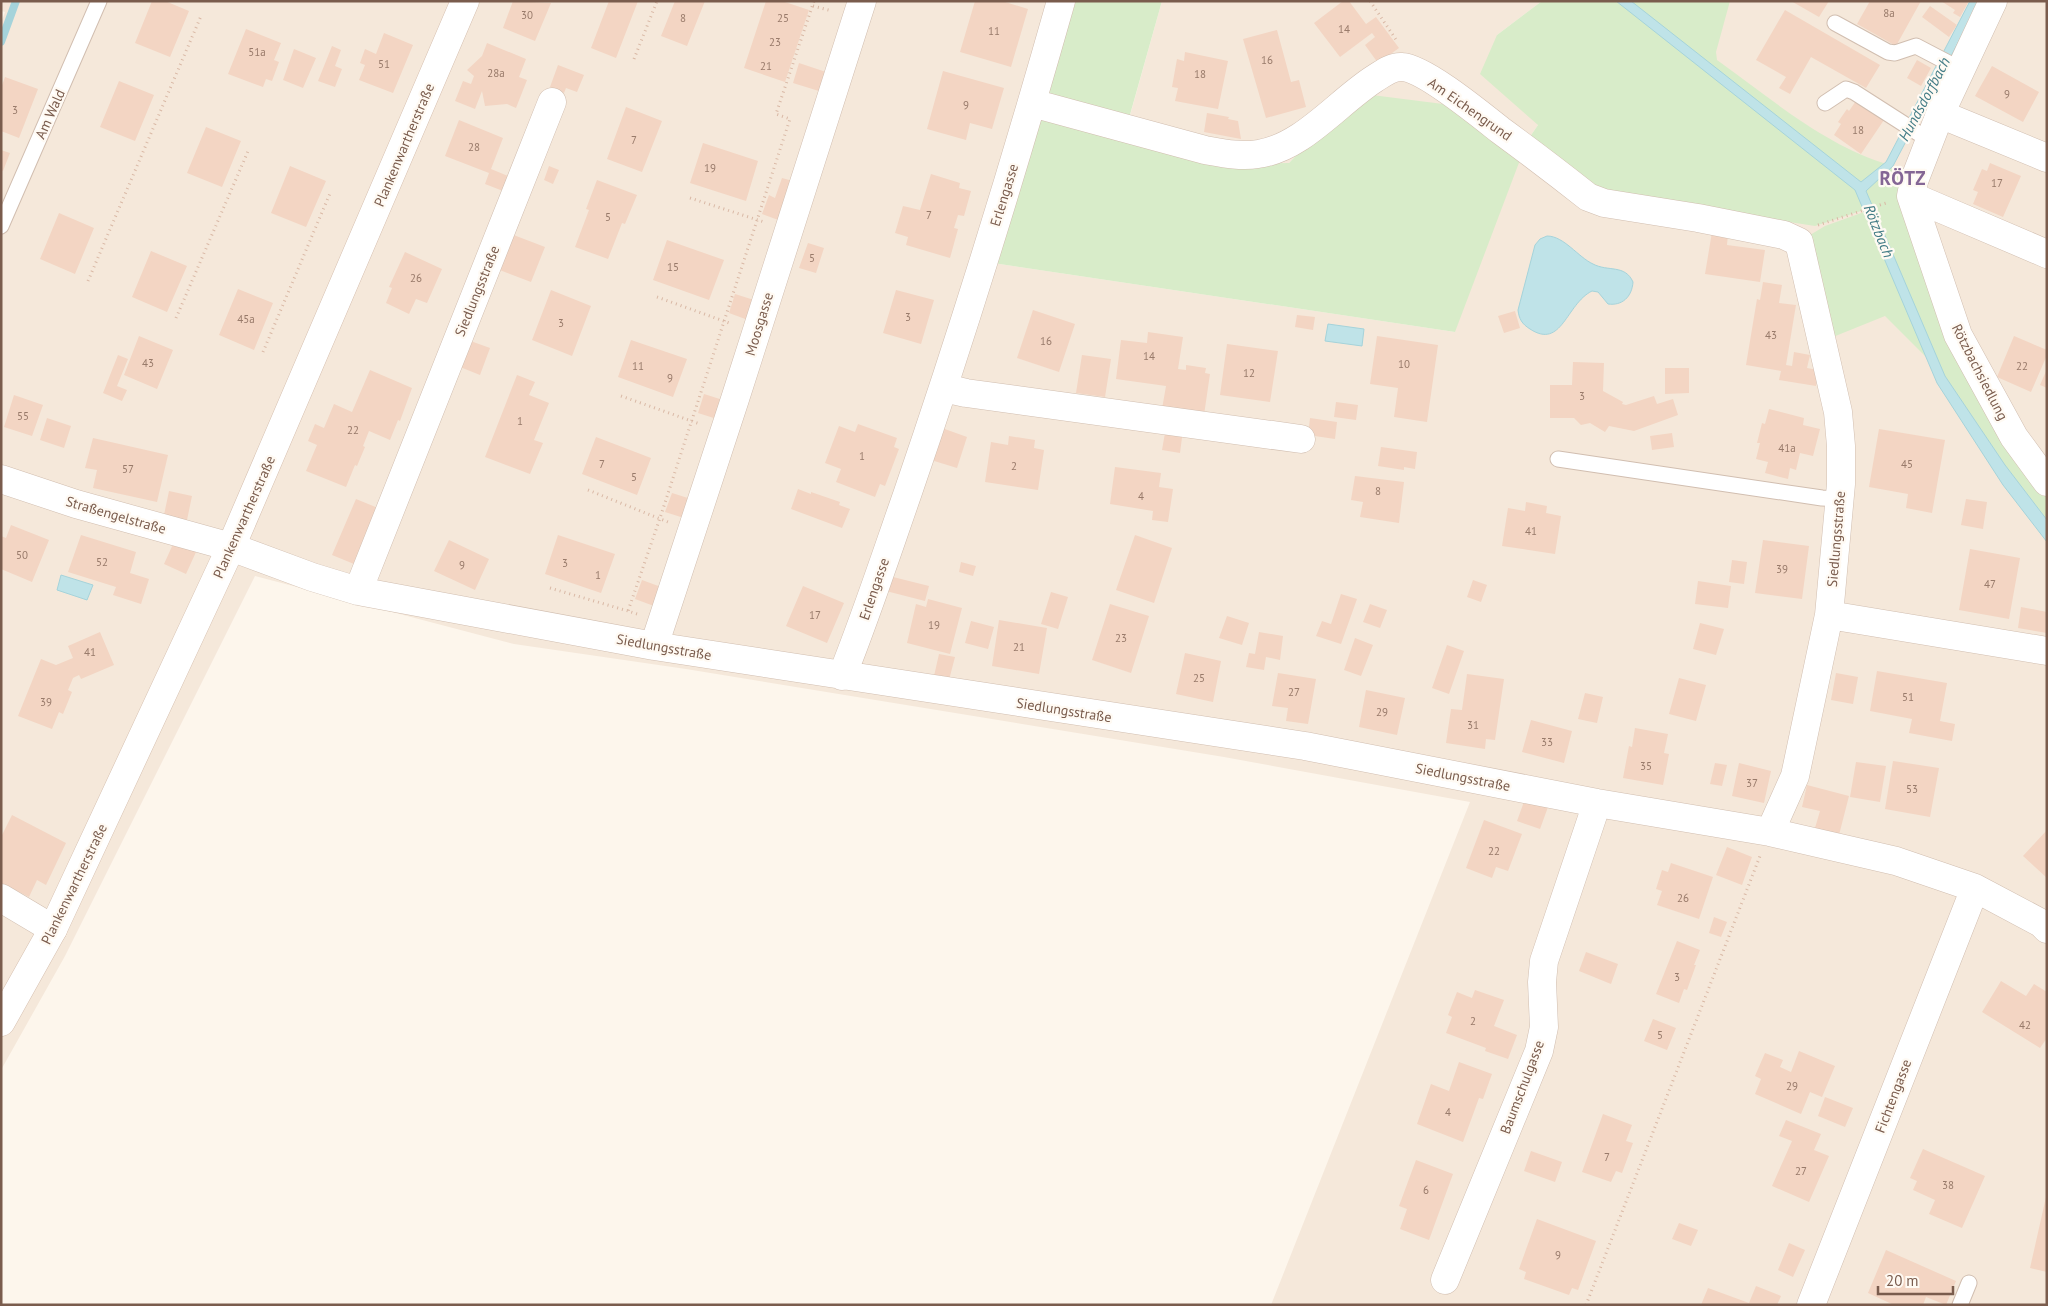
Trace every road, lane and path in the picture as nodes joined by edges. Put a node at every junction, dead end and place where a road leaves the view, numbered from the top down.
1 (99, 1) edge
2 (466, 1) edge
3 (656, 1) edge
4 (814, 1) edge
5 (862, 1) edge
6 (1061, 1) edge
7 (1370, 1) edge
8 (1993, 1) edge
9 (201, 16) dead end
10 (1835, 23) dead end
11 (634, 58) dead end
12 (1956, 67) junction
13 (1410, 69) junction
14 (552, 102) dead end
15 (1032, 103) junction
16 (1825, 103) dead end
17 (1929, 128) junction
18 (249, 149) dead end
19 (2047, 158) edge
20 (331, 191) dead end
21 (690, 198) dead end
22 (1900, 199) junction
23 (1846, 217) dead end
24 (757, 220) junction
25 (1, 226) edge
26 (788, 231) junction
27 (1799, 242) joint
28 (2047, 254) edge
29 (88, 280) dead end
30 (657, 297) dead end
31 (176, 318) dead end
32 (724, 321) junction
33 (756, 333) junction
34 (263, 352) dead end
35 (944, 388) junction
36 (621, 396) dead end
37 (692, 421) junction
38 (724, 433) junction
39 (1301, 439) dead end
40 (1558, 459) dead end
41 (1, 479) edge
42 (2047, 482) edge
43 (588, 490) dead end
44 (1840, 499) junction
45 (660, 518) junction
46 (692, 531) junction
47 (232, 547) junction
48 (550, 588) dead end
49 (358, 591) junction
50 (628, 611) junction
51 (1829, 615) junction
52 (658, 634) junction
53 (2047, 652) edge
54 (842, 676) junction
55 (1597, 803) junction
56 (1770, 832) junction
57 (1975, 888) junction
58 (1, 898) edge
59 (53, 929) junction
60 (2047, 929) edge
61 (1, 1022) edge
62 (1445, 1280) dead end
63 (1969, 1283) dead end
64 (1586, 1305) edge
65 (1812, 1305) edge
66 (1960, 1305) edge

1 - 25 lane, Am Wald
2 - 47 street, Plankenwartherstraße
3 - 11 path
4 - 24 path
5 - 26 street, Moosgasse
6 - 15 street, Erlengasse
7 - 13 path
8 - 12 street
9 - 29 path
10 - 12 lane
12 - 17 street
13 - 15 street
13 - 27 street, Am Eichengrund
14 - 49 street, Siedlungsstraße
15 - 35 street, Erlengasse
16 - 17 lane
17 - 19 street
17 - 22 street
18 - 31 path
20 - 34 path
21 - 24 path
22 - 23 path
22 - 28 street
22 - 42 street, Rötzbachsiedlung
24 - 26 path
24 - 32 path
26 - 33 street, Moosgasse
27 - 44 street, Siedlungsstraße
30 - 32 path
32 - 33 path
32 - 37 path
33 - 38 street, Moosgasse
35 - 39 street
35 - 54 street, Erlengasse
36 - 37 path
37 - 38 path
37 - 45 path
38 - 46 street, Moosgasse
40 - 44 lane
41 - 47 street, Straßengelstraße
43 - 45 path
44 - 51 street, Siedlungsstraße
45 - 46 path
45 - 50 path
46 - 52 street, Moosgasse
47 - 49 street, Siedlungsstraße
47 - 59 street, Plankenwartherstraße
48 - 50 path
49 - 52 street, Siedlungsstraße
50 - 52 path
51 - 53 street
51 - 56 street, Siedlungsstraße
52 - 54 street, Siedlungsstraße
54 - 55 street, Siedlungsstraße
55 - 56 street, Siedlungsstraße
55 - 62 street, Baumschulgasse
56 - 57 street, Siedlungsstraße
56 - 64 path
57 - 60 street, Siedlungsstraße
57 - 65 street, Fichtengasse
58 - 59 street
59 - 61 street, Plankenwartherstraße
63 - 66 lane

